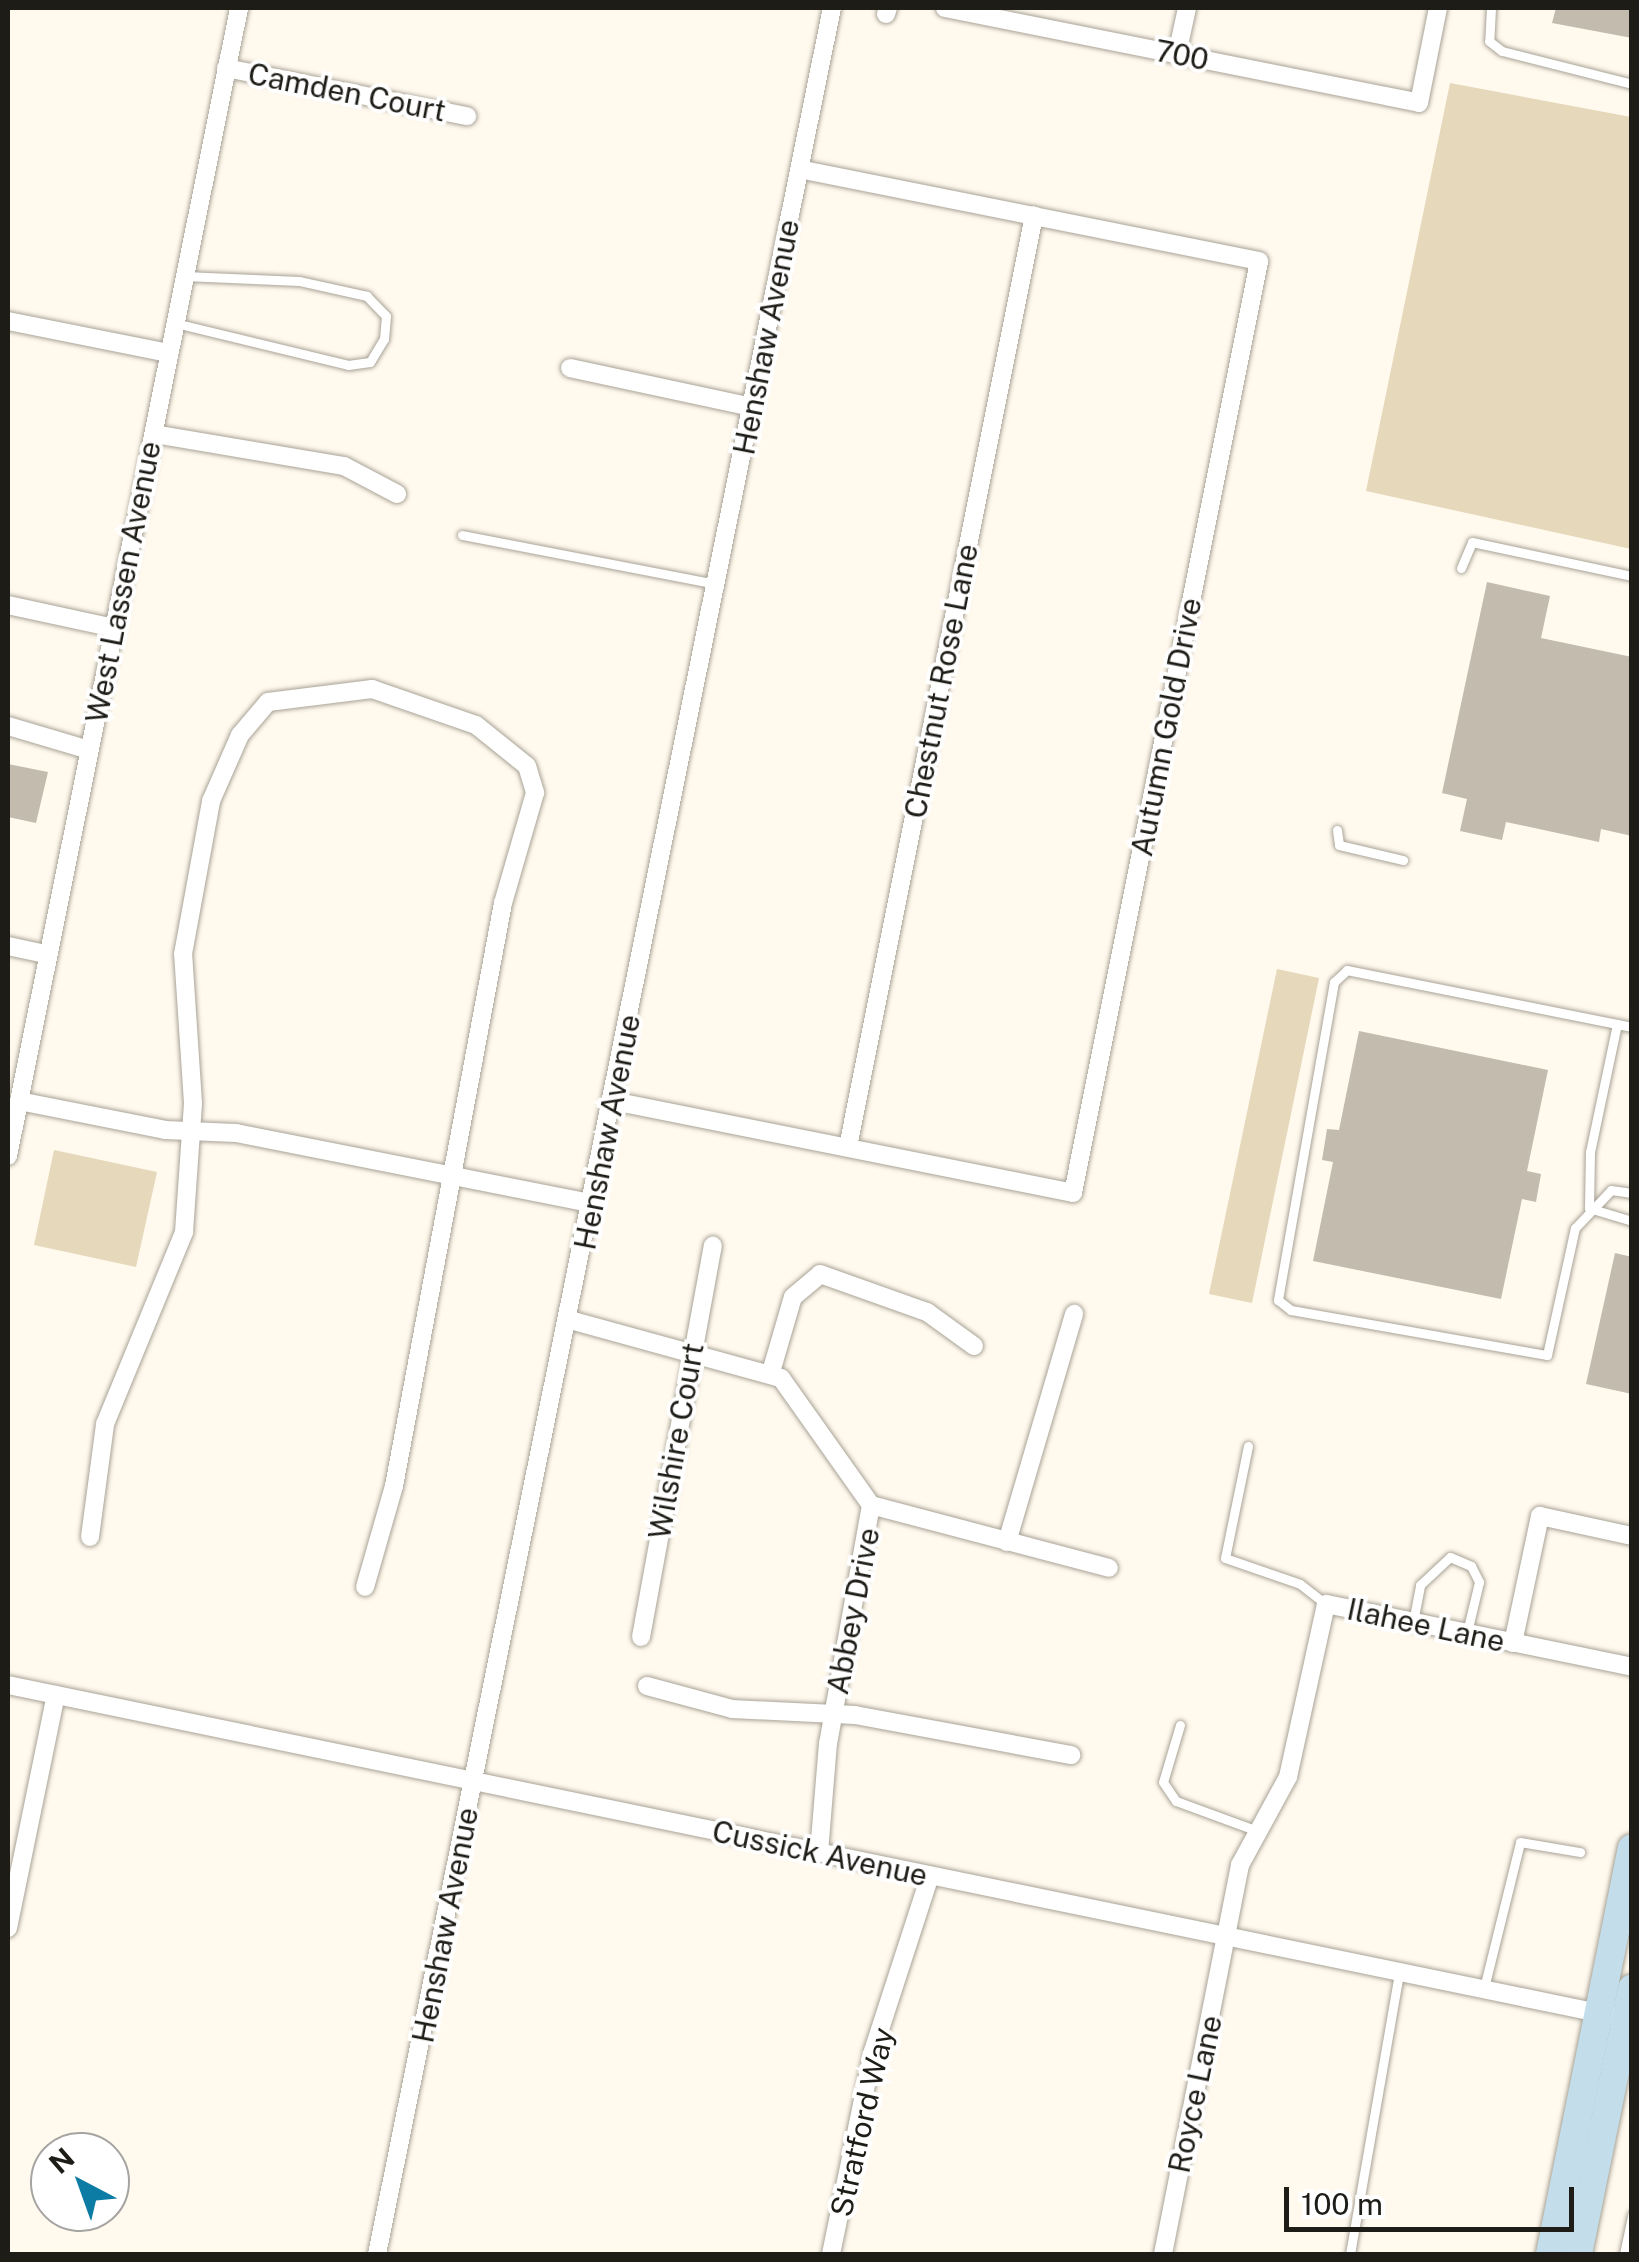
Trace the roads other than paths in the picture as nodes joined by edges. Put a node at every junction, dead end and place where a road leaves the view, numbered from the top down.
1 (239, 8) edge
2 (832, 8) edge
3 (944, 8) edge
4 (1187, 8) edge
5 (1438, 8) edge
6 (1491, 8) edge
7 (1177, 54) junction
8 (226, 68) junction
9 (1632, 84) edge
10 (467, 116) dead end
11 (800, 169) junction
12 (1034, 216) junction
13 (184, 276) junction
14 (8, 321) edge
15 (175, 324) junction
16 (168, 353) junction
17 (570, 368) dead end
18 (752, 407) junction
19 (154, 434) junction
20 (397, 494) dead end
21 (462, 535) dead end
22 (1461, 568) dead end
23 (1632, 576) edge
24 (716, 584) junction
25 (8, 604) edge
26 (114, 628) junction
27 (8, 726) edge
28 (89, 750) junction
29 (1337, 830) dead end
30 (1403, 860) dead end
31 (8, 946) edge
32 (47, 954) junction
33 (1617, 1024) junction
34 (1632, 1027) edge
35 (19, 1101) junction
36 (614, 1101) junction
37 (192, 1132) junction
38 (848, 1147) junction
39 (8, 1156) edge
40 (452, 1172) junction
41 (1632, 1193) edge
42 (594, 1204) junction
43 (1589, 1208) junction
44 (1632, 1221) edge
45 (714, 1246) dead end
46 (1074, 1314) dead end
47 (570, 1320) junction
48 (974, 1346) dead end
49 (694, 1354) junction
50 (771, 1372) junction
51 (1248, 1446) dead end
52 (872, 1505) junction
53 (1632, 1536) edge
54 (90, 1537) dead end
55 (1007, 1542) junction
56 (1109, 1568) dead end
57 (365, 1587) dead end
58 (1326, 1604) junction
59 (1413, 1622) junction
60 (1467, 1633) junction
61 (641, 1637) dead end
62 (1514, 1643) junction
63 (1632, 1666) edge
64 (8, 1685) edge
65 (647, 1686) dead end
66 (56, 1695) junction
67 (833, 1716) junction
68 (1180, 1725) dead end
69 (1071, 1755) dead end
70 (474, 1779) junction
71 (1255, 1830) junction
72 (1632, 1848) edge
73 (819, 1852) junction
74 (1580, 1852) dead end
75 (930, 1876) junction
76 (8, 1928) edge
77 (1228, 1933) junction
78 (1399, 1969) junction
79 (1484, 1988) junction
80 (1632, 1988) edge
81 (1618, 2017) edge
82 (1632, 2216) edge
83 (378, 2254) edge
84 (831, 2254) edge
85 (1163, 2254) edge
86 (1350, 2254) edge
87 (1550, 2254) edge
88 (1578, 2254) edge
89 (1624, 2254) edge

1 - 8 street, West Lassen Avenue
2 - 11 street, Henshaw Avenue
3 - 7 street, 700
4 - 7 street
5 - 7 street, 700
6 - 9 lane
8 - 10 street, Camden Court
8 - 13 street, West Lassen Avenue
11 - 12 street, Autumn Gold Drive
11 - 18 street, Henshaw Avenue
12 - 38 street, Chestnut Rose Lane
12 - 38 street, Autumn Gold Drive
13 - 15 street, West Lassen Avenue
13 - 15 lane
14 - 16 street
15 - 16 street, West Lassen Avenue
16 - 19 street, West Lassen Avenue
17 - 18 street
18 - 24 street, Henshaw Avenue
19 - 20 street
19 - 26 street, West Lassen Avenue
21 - 24 lane
22 - 23 lane
24 - 36 street, Henshaw Avenue
25 - 26 street
26 - 28 street, West Lassen Avenue
27 - 28 street
28 - 32 street, West Lassen Avenue
29 - 30 lane
31 - 32 street
32 - 35 street, West Lassen Avenue
33 - 34 lane
33 - 43 lane
33 - 43 lane
35 - 37 street
35 - 39 street, West Lassen Avenue
36 - 38 street, Autumn Gold Drive
36 - 42 street, Henshaw Avenue
37 - 40 street
37 - 40 street
37 - 54 street
40 - 42 street
40 - 57 street
41 - 43 lane
42 - 47 street, Henshaw Avenue
43 - 44 lane
45 - 49 street, Wilshire Court
46 - 55 street
47 - 49 street, Abbey Drive
47 - 70 street, Henshaw Avenue
48 - 50 street
49 - 50 street, Abbey Drive
49 - 61 street, Wilshire Court
50 - 52 street, Abbey Drive
51 - 58 lane
52 - 55 street
52 - 67 street, Abbey Drive
53 - 62 street
55 - 56 street
58 - 59 street, Ilahee Lane
58 - 71 street, Ilahee Lane
59 - 60 street, Ilahee Lane
59 - 60 lane
60 - 62 street, Ilahee Lane
62 - 63 street, Ilahee Lane
64 - 66 street, Cussick Avenue
65 - 67 street
66 - 70 street, Cussick Avenue
66 - 76 street
67 - 69 street
67 - 73 street, Abbey Drive
68 - 71 lane
70 - 73 street, Cussick Avenue
70 - 83 street, Henshaw Avenue
71 - 77 street, Ilahee Lane
72 - 81 main road
73 - 75 street, Cussick Avenue
74 - 79 lane
75 - 77 street, Cussick Avenue
75 - 84 street, Stratford Way
77 - 78 street, Cussick Avenue
77 - 85 street, Royce Lane
78 - 79 street, Cussick Avenue
78 - 86 lane
79 - 81 street, Cussick Avenue
80 - 81 main road
81 - 87 main road
81 - 88 main road
82 - 89 lane

